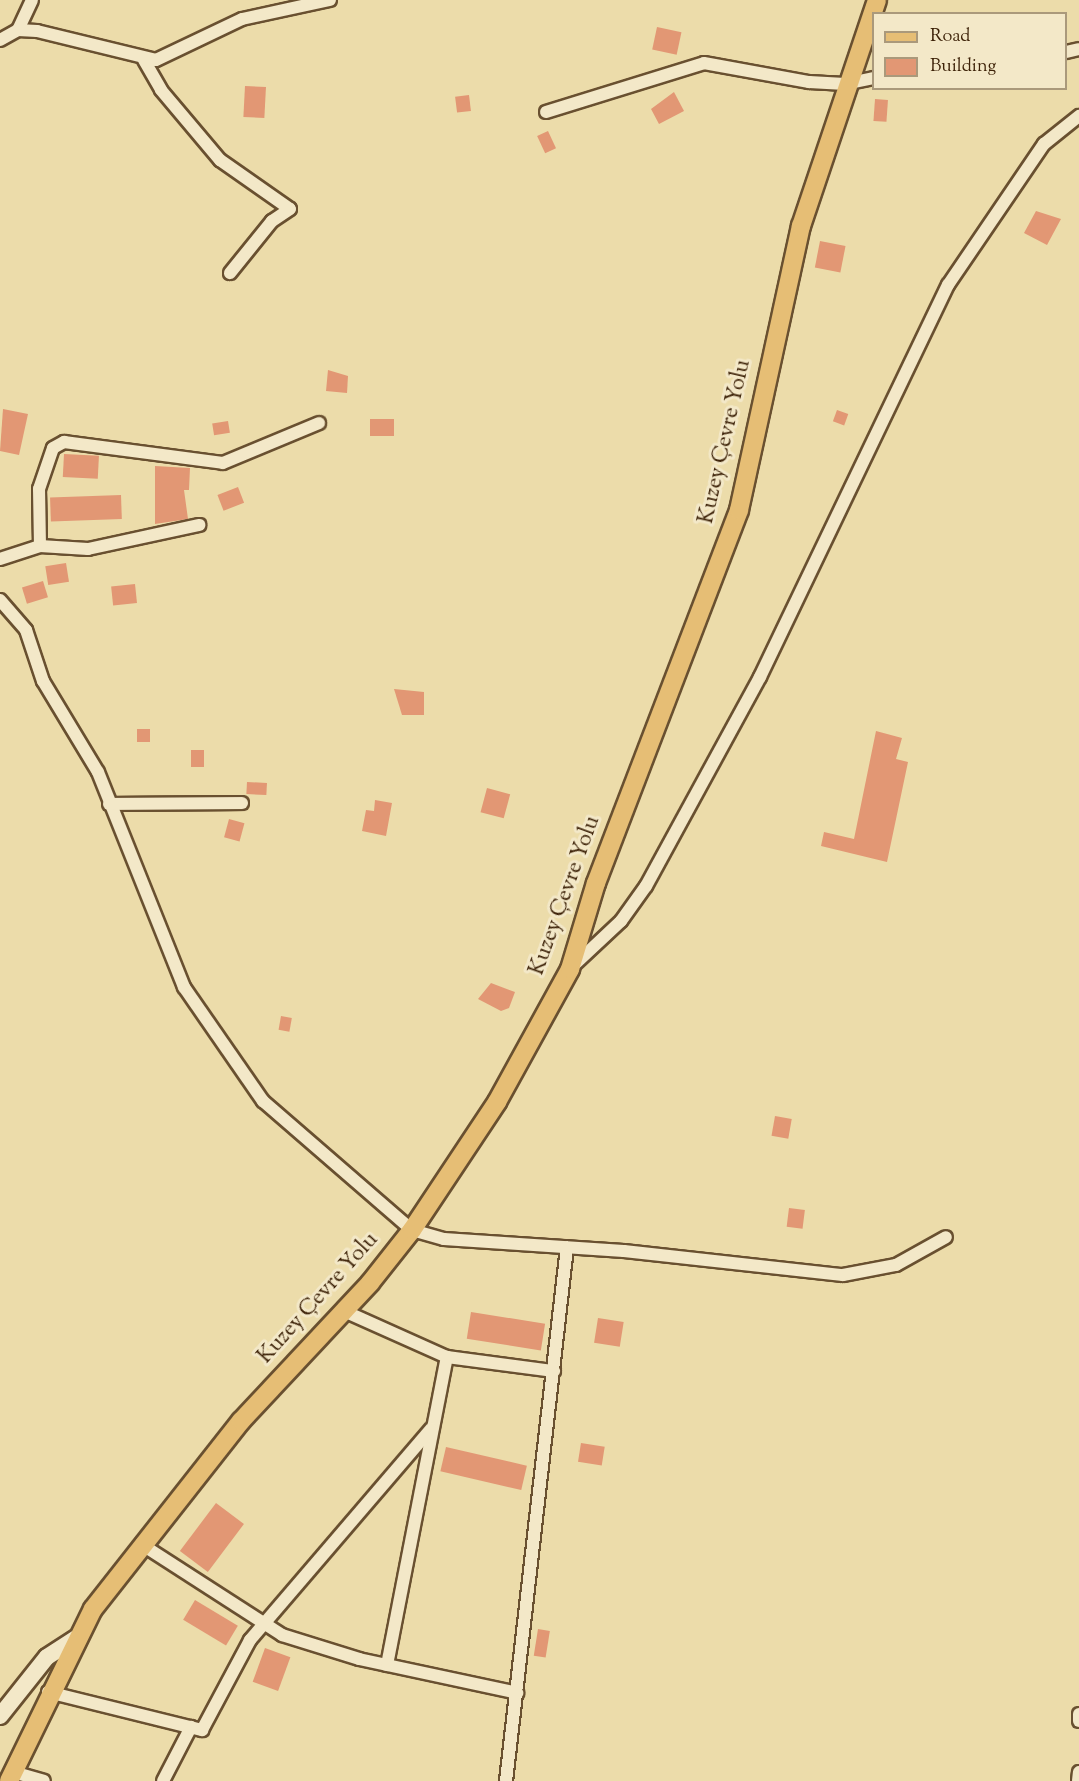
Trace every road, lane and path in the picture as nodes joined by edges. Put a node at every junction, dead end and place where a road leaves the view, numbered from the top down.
1 (32, 0) edge
2 (330, 0) edge
3 (872, 13) edge
4 (18, 30) junction
5 (0, 40) edge
6 (144, 60) junction
7 (872, 78) edge
8 (845, 84) junction
9 (546, 112) dead end
10 (1079, 116) edge
11 (230, 273) dead end
12 (319, 423) dead end
13 (199, 525) dead end
14 (40, 546) junction
15 (0, 559) edge
16 (0, 600) edge
17 (242, 802) dead end
18 (109, 804) junction
19 (570, 969) junction
20 (412, 1230) junction
21 (946, 1237) dead end
22 (567, 1247) junction
23 (344, 1311) junction
24 (447, 1357) junction
25 (554, 1371) junction
26 (431, 1429) junction
27 (141, 1544) junction
28 (261, 1626) junction
29 (76, 1638) junction
30 (387, 1665) junction
31 (48, 1692) junction
32 (517, 1693) junction
33 (1079, 1714) edge
34 (0, 1716) edge
35 (1079, 1721) edge
36 (191, 1727) junction
37 (1079, 1772) edge
38 (11, 1777) edge
39 (44, 1781) edge
40 (163, 1781) edge
41 (506, 1781) edge
42 (1078, 1781) edge

1 - 4 street
2 - 6 street
3 - 8 main road, Kuzey Çevre Yolu
4 - 5 street
4 - 6 street
6 - 11 street
7 - 8 street
8 - 9 street
8 - 19 main road, Kuzey Çevre Yolu
10 - 19 street
12 - 14 street
13 - 14 street
14 - 15 street
16 - 18 street
17 - 18 street
18 - 20 street
19 - 20 main road, Kuzey Çevre Yolu
20 - 22 street
20 - 23 main road, Kuzey Çevre Yolu
21 - 22 street
22 - 25 street
23 - 24 street
23 - 27 main road, Kuzey Çevre Yolu
24 - 25 street
24 - 26 street
25 - 32 street
26 - 28 street
26 - 30 street
27 - 28 street
27 - 29 main road, Kuzey Çevre Yolu
28 - 30 street
28 - 36 street
29 - 31 main road, Kuzey Çevre Yolu
29 - 34 street
30 - 32 street
31 - 36 street
31 - 38 main road, Kuzey Çevre Yolu
32 - 41 street
33 - 35 street
36 - 40 street
37 - 42 street
38 - 39 street

